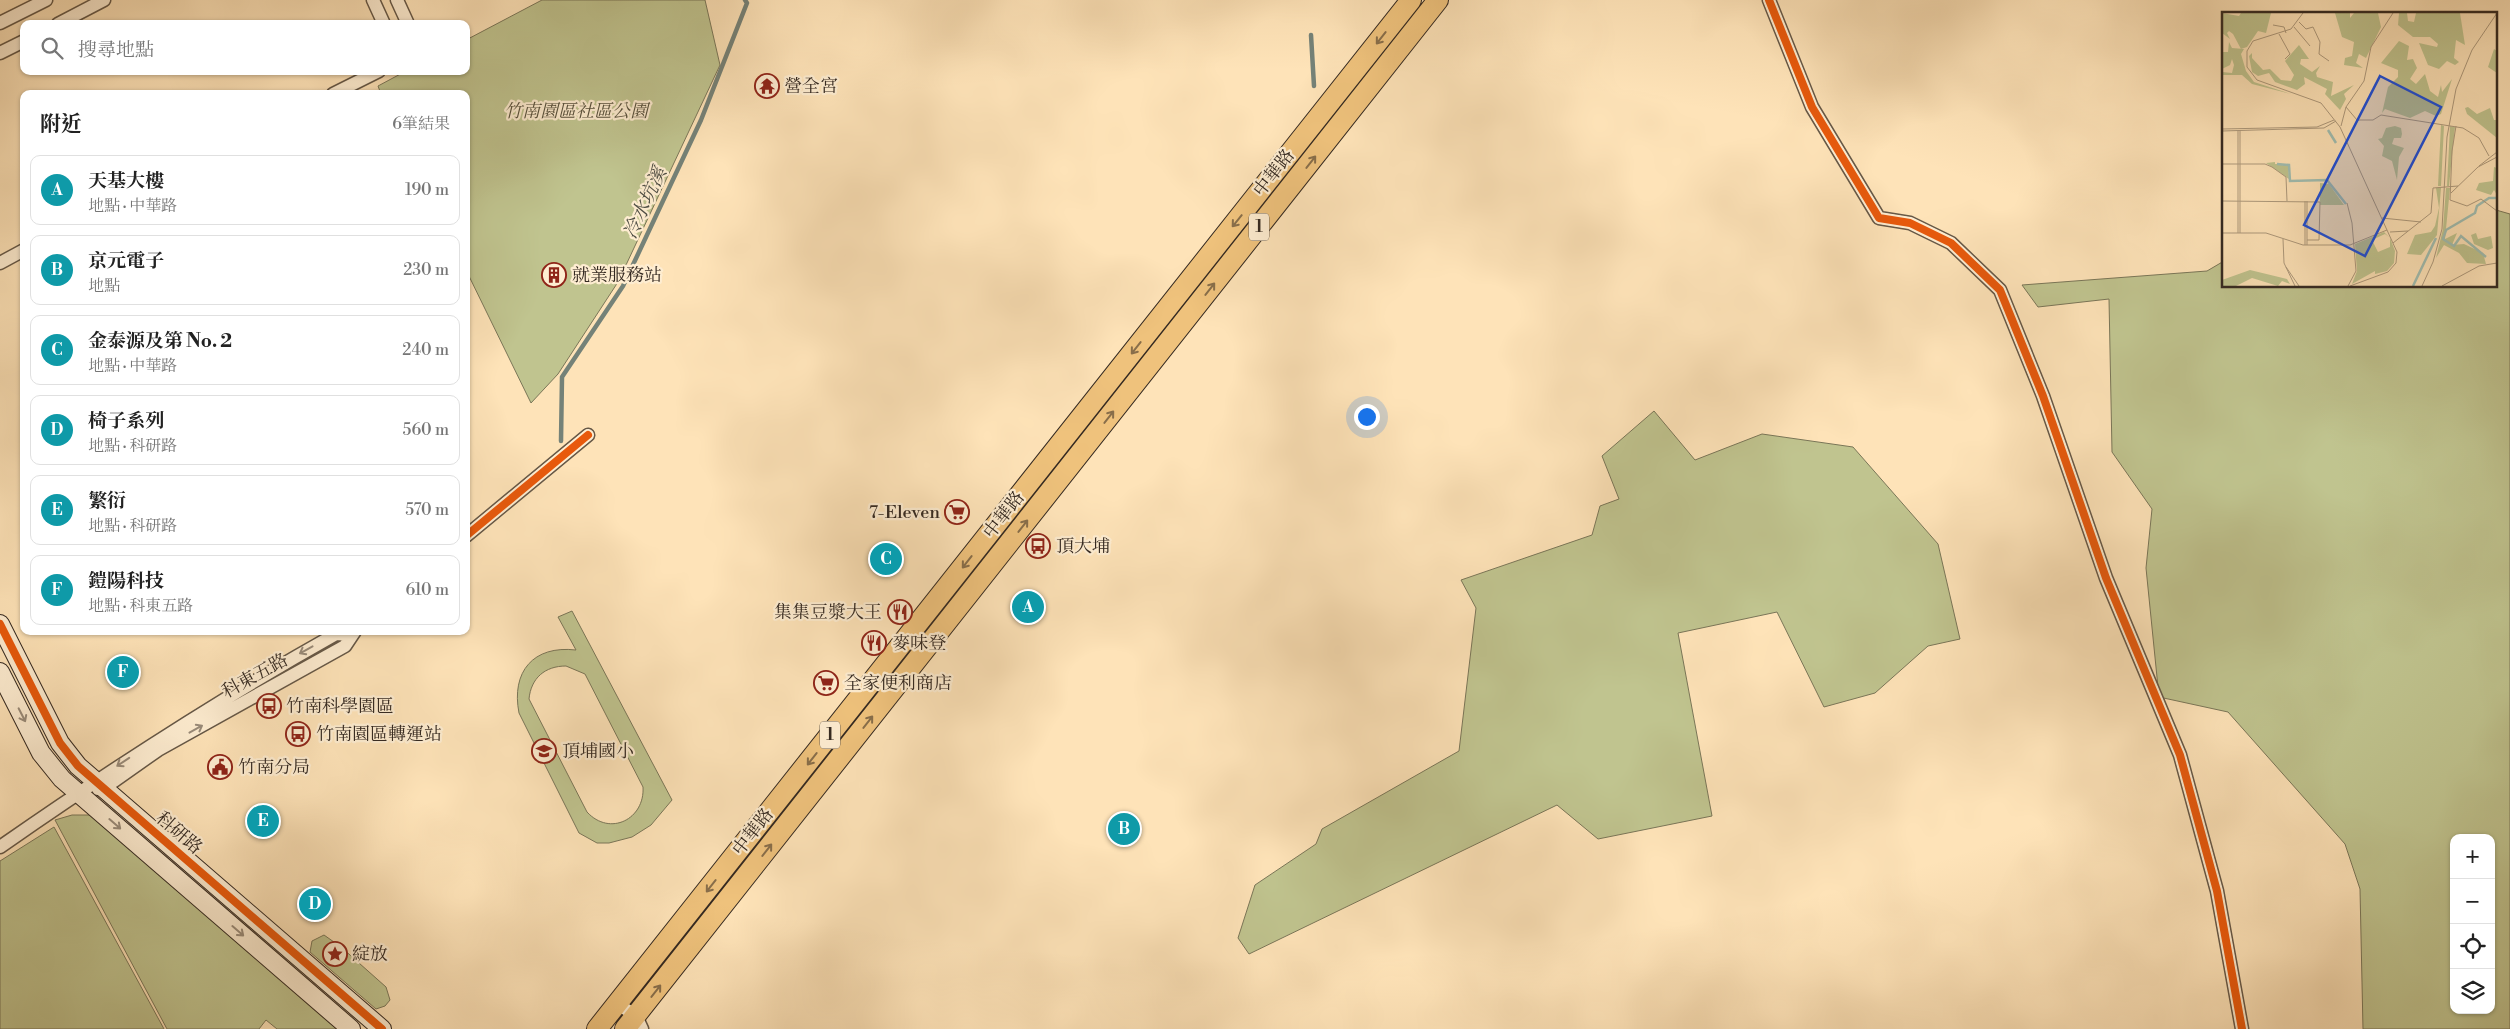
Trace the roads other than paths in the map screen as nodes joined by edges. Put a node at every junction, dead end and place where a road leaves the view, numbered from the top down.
1 (46, 0) edge
2 (104, 0) edge
3 (373, 0) edge
4 (397, 0) edge
5 (1438, 0) edge
6 (1769, 0) edge
7 (1408, 4) edge
8 (66, 20) edge
9 (382, 20) edge
10 (406, 20) edge
11 (1421, 22) junction
12 (0, 23) edge
13 (20, 43) edge
14 (0, 53) edge
15 (371, 75) edge
16 (341, 90) edge
17 (20, 252) edge
18 (0, 263) edge
19 (588, 435) dead end
20 (470, 533) edge
21 (0, 624) edge
22 (352, 635) edge
23 (0, 672) edge
24 (100, 785) junction
25 (78, 793) junction
26 (0, 847) edge
27 (618, 1004) junction
28 (634, 1025) edge
29 (352, 1029) edge
30 (382, 1029) edge
31 (597, 1029) edge
32 (2242, 1029) edge

1 - 12 street
2 - 8 street
3 - 9 street
4 - 10 street
5 - 11 main road, 中華路 / 1
6 - 32 street
7 - 11 main road
7 -> 27 main road, 中華路 / 1
28 -> 11 main road, 中華路 / 1
13 - 14 street
15 - 16 street
17 - 18 street
19 - 20 street
21 - 24 street, 科研路
22 - 24 street, 科東五路
23 -> 25 street, 科研路
24 - 25 street, 科東五路
24 - 30 street, 科研路
25 - 26 street
25 -> 29 street, 科研路
27 - 28 street
27 - 31 main road, 中華路 / 1

